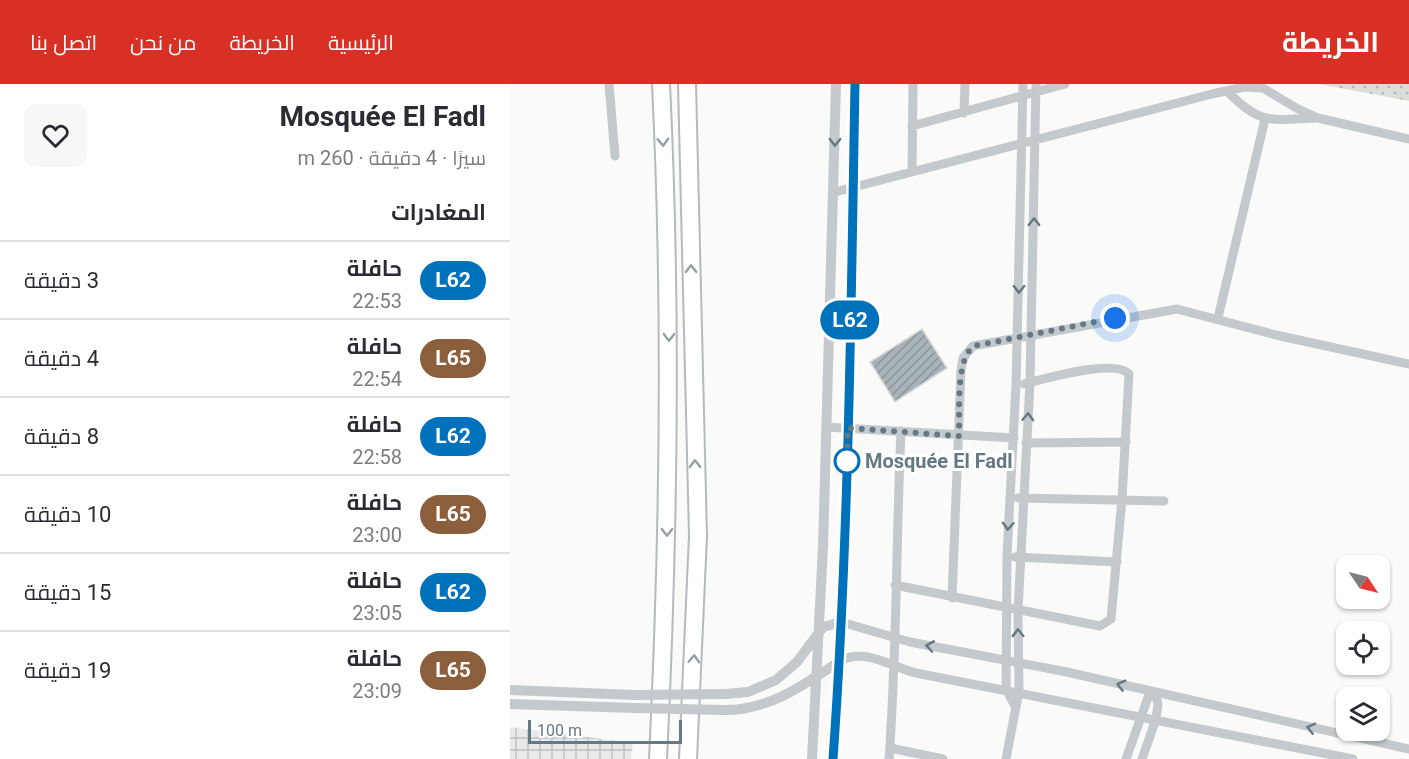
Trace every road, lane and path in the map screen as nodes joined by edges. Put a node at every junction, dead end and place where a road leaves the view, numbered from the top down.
1 (609, 84) edge
2 (661, 84) edge
3 (687, 84) edge
4 (836, 84) edge
5 (855, 84) edge
6 (912, 84) edge
7 (965, 84) edge
8 (1023, 84) edge
9 (1065, 84) edge
10 (1238, 86) edge
11 (1036, 88) edge
12 (1227, 91) junction
13 (1023, 97) junction
14 (964, 113) junction
15 (1318, 118) junction
16 (1265, 119) junction
17 (912, 126) junction
18 (1036, 138) junction
19 (1409, 139) edge
20 (1022, 142) junction
21 (615, 156) dead end
22 (912, 171) junction
23 (853, 187) junction
24 (835, 192) junction
25 (1218, 318) junction
26 (1030, 334) junction
27 (1018, 336) junction
28 (1409, 364) edge
29 (1030, 382) junction
30 (1016, 385) junction
31 (826, 427) junction
32 (848, 428) junction
33 (902, 431) junction
34 (959, 436) junction
35 (1014, 438) junction
36 (1126, 442) junction
37 (1026, 443) junction
38 (1010, 498) junction
39 (1022, 498) junction
40 (1122, 499) junction
41 (1164, 501) dead end
42 (1007, 555) junction
43 (1020, 557) junction
44 (1117, 562) junction
45 (895, 585) junction
46 (952, 598) junction
47 (1006, 609) junction
48 (1018, 612) junction
49 (842, 622) junction
50 (819, 632) junction
51 (896, 639) junction
52 (1005, 660) junction
53 (840, 661) junction
54 (1018, 663) junction
55 (895, 667) junction
56 (816, 677) junction
57 (1006, 689) junction
58 (510, 690) edge
59 (1019, 691) junction
60 (1150, 692) junction
61 (510, 704) edge
62 (1016, 708) junction
63 (1143, 716) junction
64 (1156, 719) junction
65 (890, 748) junction
66 (1409, 749) edge
67 (658, 759) edge
68 (688, 759) edge
69 (812, 759) edge
70 (833, 759) edge
71 (889, 759) edge
72 (944, 759) edge
73 (1006, 759) edge
74 (1126, 759) edge
75 (1142, 759) edge
76 (1353, 759) edge

1 - 21 street
2 -> 67 highway
68 -> 3 highway
4 -> 24 street
5 - 23 street
6 - 17 street
7 - 14 street
8 - 13 street
9 - 11 street
10 - 12 street
10 - 15 street
11 - 13 street
11 - 18 street
12 - 16 street
12 - 18 street
13 - 14 street
13 - 20 street
14 - 17 street
15 - 16 street
15 - 19 street
16 - 25 street
17 - 22 street
18 - 20 street
26 -> 18 street
20 - 22 street
20 -> 27 street
22 - 23 street
23 - 24 street
23 - 32 street
24 - 31 street
25 - 26 street
25 - 28 street
26 - 27 street
26 - 29 street
27 - 30 street
27 - 34 street
29 - 30 street
29 - 36 street
37 -> 29 street
30 - 35 street
31 - 32 street
31 - 50 street
32 - 33 street
32 - 49 street
33 - 34 street
33 - 45 street
34 - 35 street
34 - 46 street
35 - 38 street
36 - 37 street
36 - 40 street
37 - 39 street
38 - 39 street
38 -> 42 street
39 - 40 street
39 - 43 street
40 - 41 street
40 - 44 street
42 - 43 street
42 - 47 street
43 - 44 street
43 - 48 street
44 - 48 street
45 - 46 street
45 - 51 street
46 - 47 street
47 - 48 street
47 - 52 street
54 -> 48 street
49 - 50 street
49 - 51 street
49 - 53 street
50 - 56 street
50 - 58 street, bridge
52 -> 51 street
51 - 55 street
52 - 54 street
52 - 57 street
53 - 55 street
53 - 56 street
53 - 70 street
54 - 59 street
60 -> 54 street
55 - 57 street
55 - 65 street
56 - 61 street, bridge
56 - 69 street
57 - 59 street
57 - 62 street
59 - 62 street
59 - 63 street
60 - 63 street
60 - 64 street
66 -> 60 street
62 - 73 street
63 - 64 street
63 - 74 street
64 - 75 street
64 - 76 street
65 - 71 street
65 - 72 street

